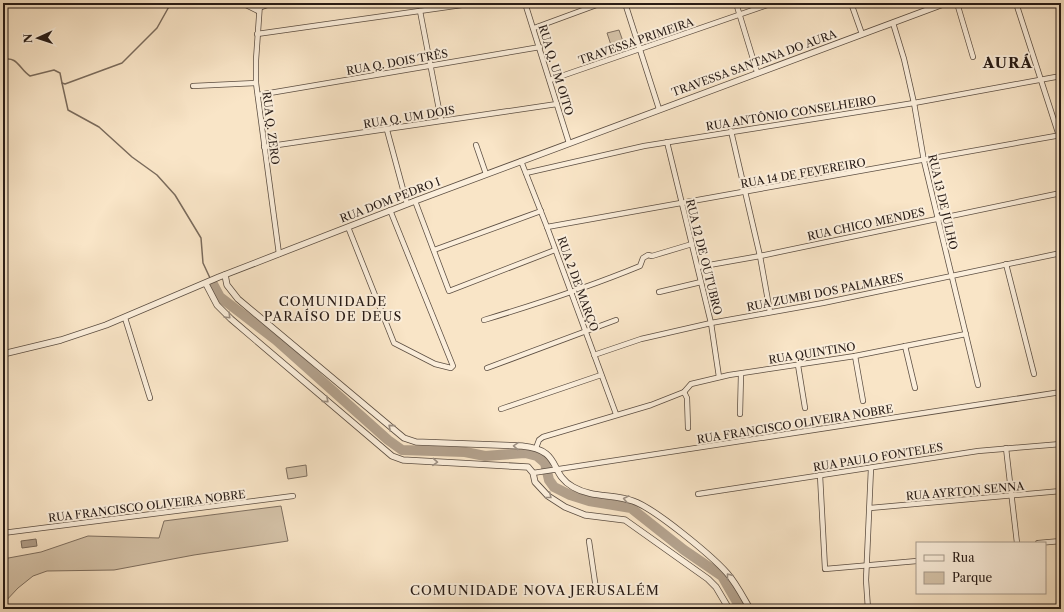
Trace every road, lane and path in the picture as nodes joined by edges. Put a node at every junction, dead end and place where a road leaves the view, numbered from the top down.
1 (242, 3) edge
2 (273, 3) edge
3 (476, 3) edge
4 (525, 3) edge
5 (602, 3) edge
6 (625, 3) edge
7 (736, 3) edge
8 (773, 3) edge
9 (851, 3) edge
10 (946, 3) edge
11 (957, 3) edge
12 (1016, 3) edge
13 (259, 7) edge
14 (420, 11) junction
15 (740, 15) junction
16 (893, 23) junction
17 (534, 28) junction
18 (257, 34) junction
19 (862, 34) junction
20 (540, 47) junction
21 (639, 49) junction
22 (973, 57) dead end
23 (430, 66) junction
24 (757, 72) junction
25 (1061, 76) edge
26 (550, 80) junction
27 (1042, 80) junction
28 (256, 83) junction
29 (193, 86) dead end
30 (258, 95) junction
31 (914, 103) junction
32 (557, 104) junction
33 (659, 109) junction
34 (441, 120) junction
35 (388, 130) junction
36 (731, 131) junction
37 (1060, 135) edge
38 (667, 142) junction
39 (1061, 142) edge
40 (569, 143) junction
41 (476, 145) dead end
42 (264, 148) junction
43 (521, 161) junction
44 (924, 161) junction
45 (526, 173) junction
46 (486, 174) junction
47 (745, 191) junction
48 (1061, 193) edge
49 (415, 201) junction
50 (682, 203) junction
51 (407, 204) junction
52 (390, 210) junction
53 (541, 211) junction
54 (938, 218) junction
55 (348, 227) junction
56 (547, 227) junction
57 (692, 244) junction
58 (434, 250) junction
59 (555, 250) junction
60 (1061, 253) edge
61 (279, 254) junction
62 (760, 256) junction
63 (1006, 264) junction
64 (698, 268) junction
65 (222, 276) junction
66 (952, 276) junction
67 (701, 282) junction
68 (207, 283) junction
69 (659, 292) dead end
70 (570, 294) junction
71 (770, 312) junction
72 (125, 318) junction
73 (484, 320) dead end
74 (616, 320) dead end
75 (711, 323) junction
76 (585, 333) junction
77 (966, 334) junction
78 (906, 346) junction
79 (3, 354) edge
80 (594, 355) junction
81 (855, 356) junction
82 (798, 365) junction
83 (487, 368) dead end
84 (741, 374) junction
85 (1034, 374) dead end
86 (601, 375) junction
87 (719, 377) junction
88 (978, 386) dead end
89 (916, 388) dead end
90 (684, 392) junction
91 (1061, 392) edge
92 (150, 398) dead end
93 (863, 402) dead end
94 (501, 408) dead end
95 (805, 408) dead end
96 (616, 414) junction
97 (740, 414) dead end
98 (688, 428) dead end
99 (1061, 444) edge
100 (536, 448) junction
101 (1006, 448) junction
102 (870, 468) junction
103 (558, 470) junction
104 (533, 473) dead end
105 (820, 475) junction
106 (1061, 491) edge
107 (698, 494) dead end
108 (293, 496) dead end
109 (1010, 496) junction
110 (870, 508) junction
111 (3, 533) edge
112 (589, 541) dead end
113 (1061, 541) edge
114 (1017, 542) edge
115 (1046, 542) edge
116 (916, 561) edge
117 (867, 566) junction
118 (596, 589) dead end
119 (729, 609) edge
120 (750, 609) edge
121 (868, 609) edge

1 - 13 street
2 - 13 street
3 - 14 street
4 - 17 street, RUA Q. UM OITO
5 - 17 street
6 - 21 street
7 - 15 street
8 - 15 street, TRAVESSA PRIMEIRA
9 - 19 street
10 - 16 street, TRAVESSA SANTANA DO AURA
11 - 22 street
12 - 27 street
13 - 18 street, RUA Q. ZERO
14 - 18 street
14 - 23 street
15 - 21 street, TRAVESSA PRIMEIRA
15 - 24 street
16 - 19 street, TRAVESSA SANTANA DO AURA
16 - 31 street, RUA 13 DE JULHO
17 - 20 street, RUA Q. UM OITO
18 - 28 street, RUA Q. ZERO
19 - 24 street, TRAVESSA SANTANA DO AURA
20 - 23 street, RUA Q. DOIS TRÊS
20 - 26 street, RUA Q. UM OITO
21 - 26 street, TRAVESSA PRIMEIRA
21 - 33 street
23 - 30 street, RUA Q. DOIS TRÊS
23 - 34 street
24 - 33 street, TRAVESSA SANTANA DO AURA
25 - 27 street, RUA ANTÔNIO CONSELHEIRO
26 - 32 street, RUA Q. UM OITO
27 - 31 street, RUA ANTÔNIO CONSELHEIRO
27 - 37 street
28 - 29 street
28 - 30 street, RUA Q. ZERO
30 - 42 street, RUA Q. ZERO
31 - 36 street, RUA ANTÔNIO CONSELHEIRO
31 - 44 street, RUA 13 DE JULHO
32 - 34 street, RUA Q. UM DOIS
32 - 40 street, RUA Q. UM OITO
33 - 40 street, TRAVESSA SANTANA DO AURA
34 - 35 street, RUA Q. UM DOIS
35 - 42 street, RUA Q. UM DOIS
35 - 51 street
36 - 38 street, RUA ANTÔNIO CONSELHEIRO
36 - 47 street
37 - 39 street
37 - 44 street, RUA 14 DE FEVEREIRO
38 - 45 street, RUA ANTÔNIO CONSELHEIRO
38 - 50 street, RUA 12 DE OUTUBRO
40 - 43 street, RUA DOM PEDRO I
41 - 46 street
42 - 61 street, RUA Q. ZERO
43 - 45 street, RUA 2 DE MARÇO
43 - 46 street, RUA DOM PEDRO I
44 - 47 street, RUA 14 DE FEVEREIRO
44 - 54 street, RUA 13 DE JULHO
45 - 53 street, RUA 2 DE MARÇO
46 - 49 street, RUA DOM PEDRO I
47 - 50 street, RUA 14 DE FEVEREIRO
47 - 62 street
48 - 54 street, RUA CHICO MENDES
49 - 51 street, RUA DOM PEDRO I
49 - 58 street
50 - 56 street, RUA 14 DE FEVEREIRO
50 - 57 street, RUA 12 DE OUTUBRO
51 - 52 street, RUA DOM PEDRO I
52 - 55 street, RUA DOM PEDRO I
52 - 55 street
53 - 56 street, RUA 2 DE MARÇO
53 - 58 street
54 - 62 street, RUA CHICO MENDES
54 - 66 street, RUA 13 DE JULHO
55 - 61 street, RUA DOM PEDRO I
56 - 59 street, RUA 2 DE MARÇO
57 - 64 street, RUA 12 DE OUTUBRO
57 - 70 street
58 - 59 street
59 - 70 street, RUA 2 DE MARÇO
60 - 63 street, RUA ZUMBI DOS PALMARES
61 - 65 street, RUA DOM PEDRO I
62 - 64 street, RUA CHICO MENDES
62 - 71 street
63 - 66 street, RUA ZUMBI DOS PALMARES
63 - 85 street
64 - 67 street, RUA 12 DE OUTUBRO
65 - 68 street, RUA DOM PEDRO I
100 -> 65 street
66 - 71 street, RUA ZUMBI DOS PALMARES
66 - 77 street, RUA 13 DE JULHO
67 - 69 street
67 - 75 street, RUA 12 DE OUTUBRO
68 - 72 street, RUA DOM PEDRO I
68 -> 119 street
70 - 73 street
70 - 76 street, RUA 2 DE MARÇO
71 - 75 street, RUA ZUMBI DOS PALMARES
72 - 79 street, RUA DOM PEDRO I
72 - 92 street
74 - 76 street
75 - 80 street, RUA ZUMBI DOS PALMARES
75 - 87 street, RUA 12 DE OUTUBRO
76 - 80 street, RUA 2 DE MARÇO
76 - 83 street
77 - 78 street, RUA QUINTINO
77 - 88 street, RUA 13 DE JULHO
78 - 81 street, RUA QUINTINO
78 - 89 street
80 - 86 street, RUA 2 DE MARÇO
81 - 82 street, RUA QUINTINO
81 - 93 street
82 - 84 street, RUA QUINTINO
82 - 95 street
84 - 87 street, RUA QUINTINO
84 - 97 street
86 - 94 street
86 - 96 street, RUA 2 DE MARÇO
87 - 90 street, RUA QUINTINO
90 - 96 street, RUA QUINTINO
90 - 98 street
91 - 103 street, RUA FRANCISCO OLIVEIRA NOBRE
96 - 100 street, RUA QUINTINO
99 - 101 street, RUA PAULO FONTELES
100 - 103 street
101 - 102 street, RUA PAULO FONTELES
101 - 109 street
102 - 105 street, RUA PAULO FONTELES
102 - 110 street
103 - 104 street, RUA FRANCISCO OLIVEIRA NOBRE
120 -> 103 street
105 - 107 street, RUA PAULO FONTELES
105 - 117 street
106 - 109 street, RUA AYRTON SENNA
108 - 111 street, RUA FRANCISCO OLIVEIRA NOBRE
109 - 110 street, RUA AYRTON SENNA
109 - 114 street
110 - 117 street
112 - 118 street
113 - 115 street
116 - 117 street
117 - 121 street

